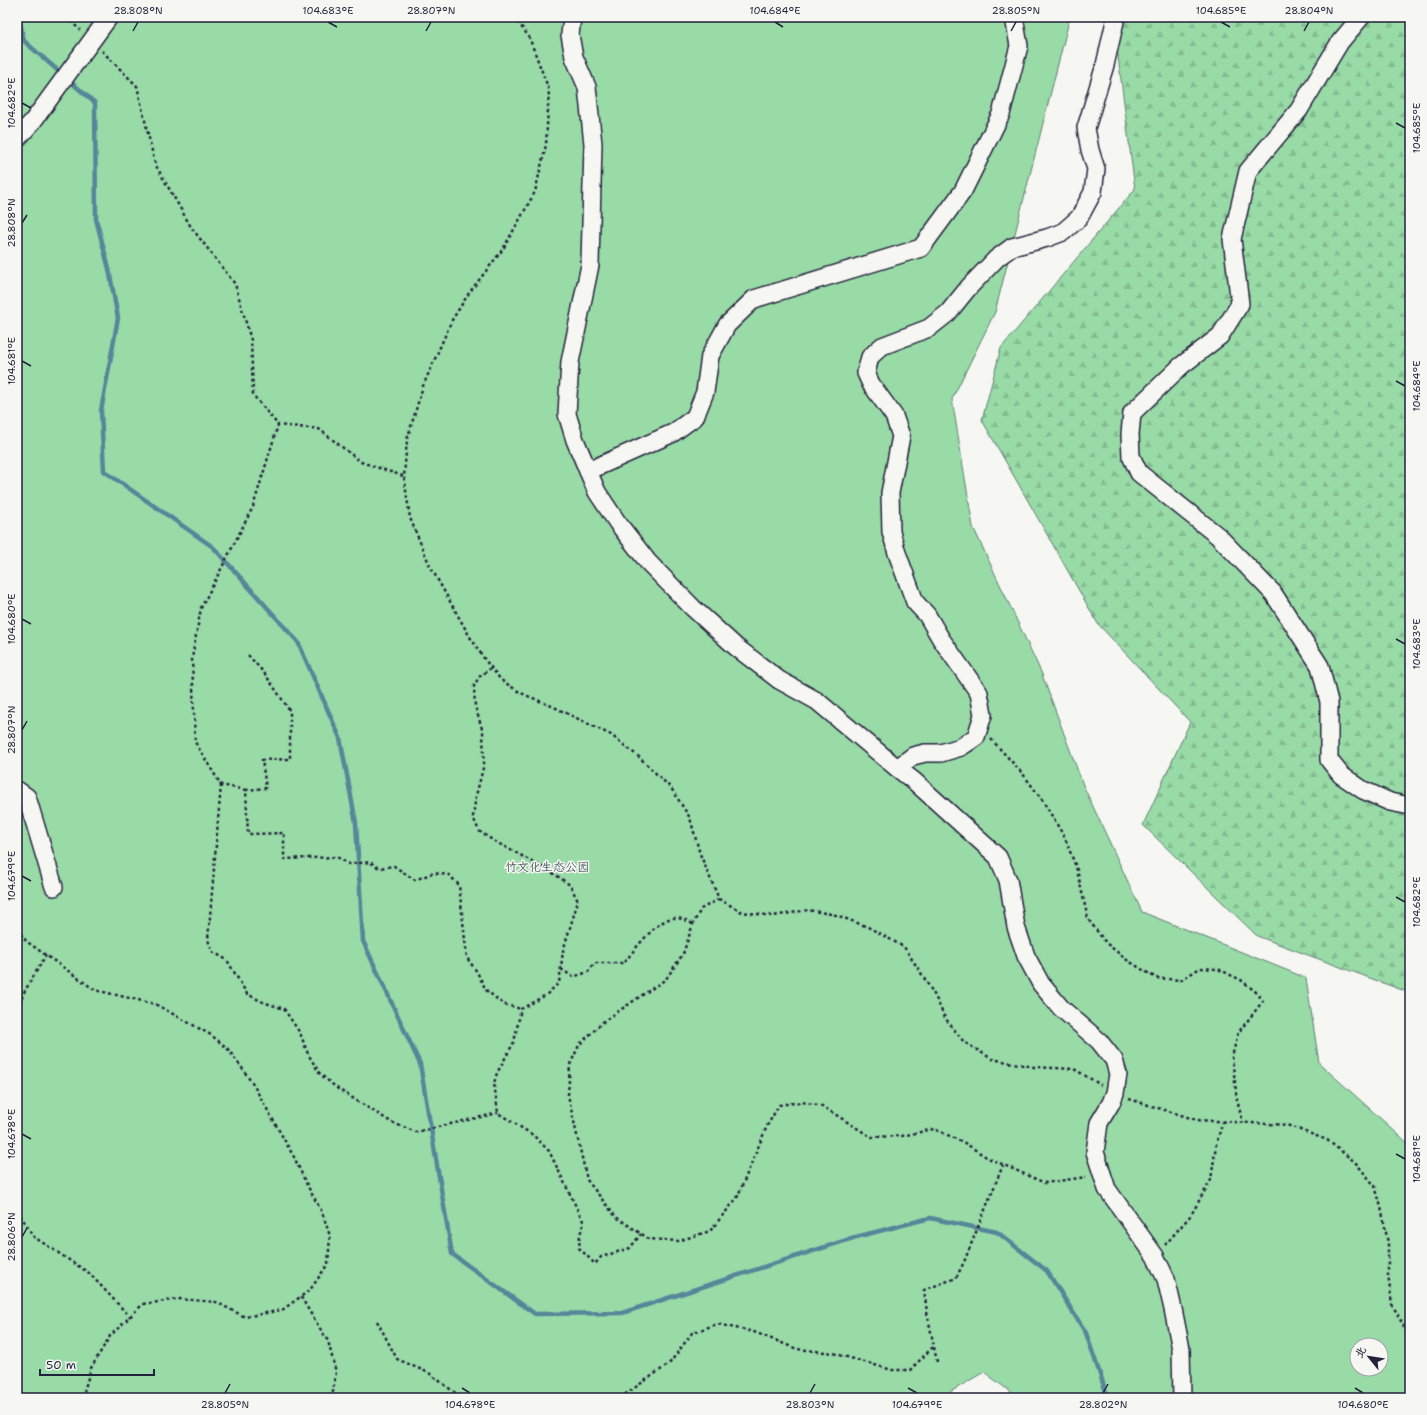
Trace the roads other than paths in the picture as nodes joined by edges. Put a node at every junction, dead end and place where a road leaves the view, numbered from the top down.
1 (109, 17) edge
2 (572, 17) edge
3 (1014, 17) edge
4 (1116, 17) edge
5 (1361, 17) edge
6 (17, 139) edge
7 (588, 471) junction
8 (897, 768) junction
9 (17, 790) edge
10 (1410, 806) edge
11 (54, 887) dead end
12 (1182, 1398) edge

1 - 6 street
2 - 7 street
3 - 7 street
4 - 8 street
5 - 10 street
7 - 8 street
8 - 12 street
9 - 11 street

